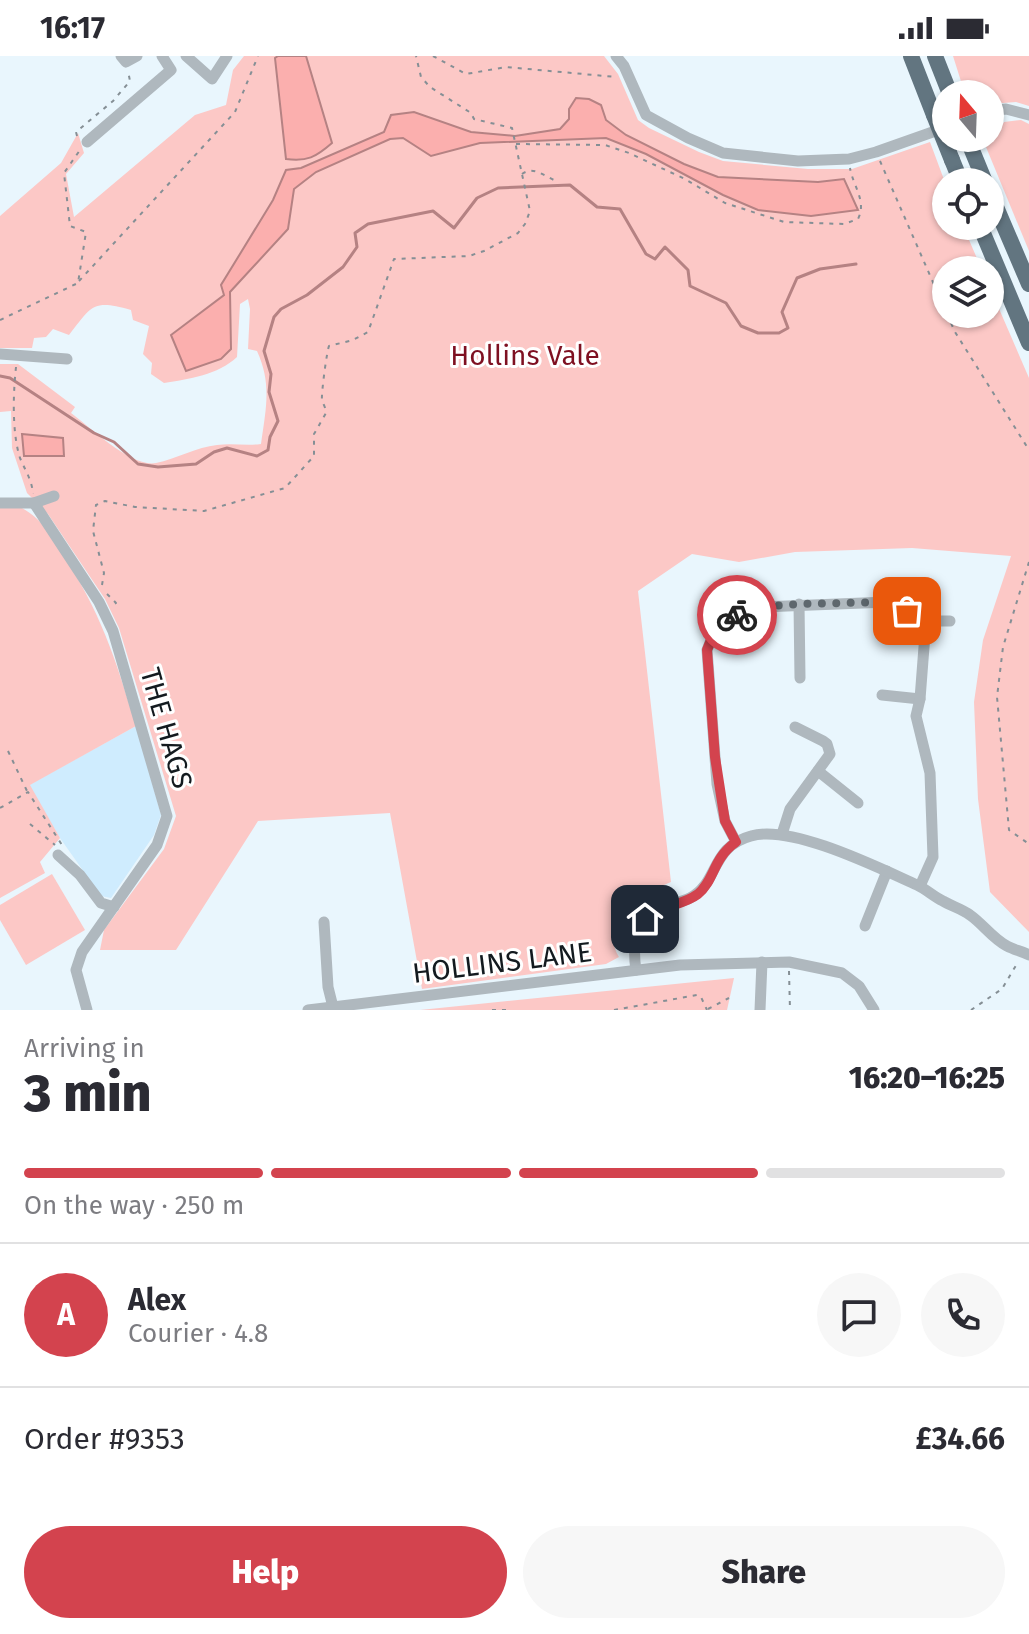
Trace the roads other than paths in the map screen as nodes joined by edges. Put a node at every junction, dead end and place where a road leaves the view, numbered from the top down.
1 (162, 56) edge
2 (185, 56) edge
3 (227, 56) edge
4 (616, 56) edge
5 (911, 56) edge
6 (935, 56) edge
7 (171, 70) junction
8 (944, 80) edge
9 (932, 103) edge
10 (1004, 109) edge
11 (1029, 115) edge
12 (932, 125) edge
13 (87, 142) dead end
14 (1004, 226) edge
15 (986, 240) edge
16 (1029, 284) edge
17 (1029, 343) edge
18 (0, 354) edge
19 (67, 359) dead end
20 (54, 496) dead end
21 (0, 503) edge
22 (34, 503) junction
23 (799, 604) junction
24 (926, 621) junction
25 (950, 621) dead end
26 (800, 678) dead end
27 (882, 695) dead end
28 (920, 699) junction
29 (795, 727) dead end
30 (818, 771) junction
31 (858, 803) dead end
32 (782, 834) junction
33 (736, 842) junction
34 (58, 855) dead end
35 (887, 871) junction
36 (920, 886) junction
37 (114, 907) junction
38 (324, 922) dead end
39 (865, 926) dead end
40 (1026, 954) edge
41 (762, 962) junction
42 (636, 970) junction
43 (333, 1007) junction
44 (87, 1010) edge
45 (308, 1010) edge
46 (760, 1010) edge
47 (874, 1010) edge

1 - 7 street
2 - 3 street
2 - 7 street
4 - 12 street
5 - 9 highway
6 - 8 highway
7 - 13 street
10 - 11 street
14 - 16 highway
15 - 17 highway
18 - 19 street
20 - 22 street
21 - 22 street
22 - 37 street, THE HAGS
23 - 24 street
23 - 26 street
23 - 33 street
24 - 25 street
24 - 28 street
27 - 28 street
28 - 36 street
29 - 30 street
30 - 31 street
30 - 32 street
32 - 33 street
32 - 35 street
33 - 42 street
34 - 37 street
35 - 36 street
35 - 39 street
36 - 40 street
37 - 44 street, THE HAGS
38 - 43 street
41 - 42 street, HOLLINS LANE
41 - 46 street
41 - 47 street, HOLLINS LANE
42 - 43 street, HOLLINS LANE
43 - 45 street, HOLLINS LANE

